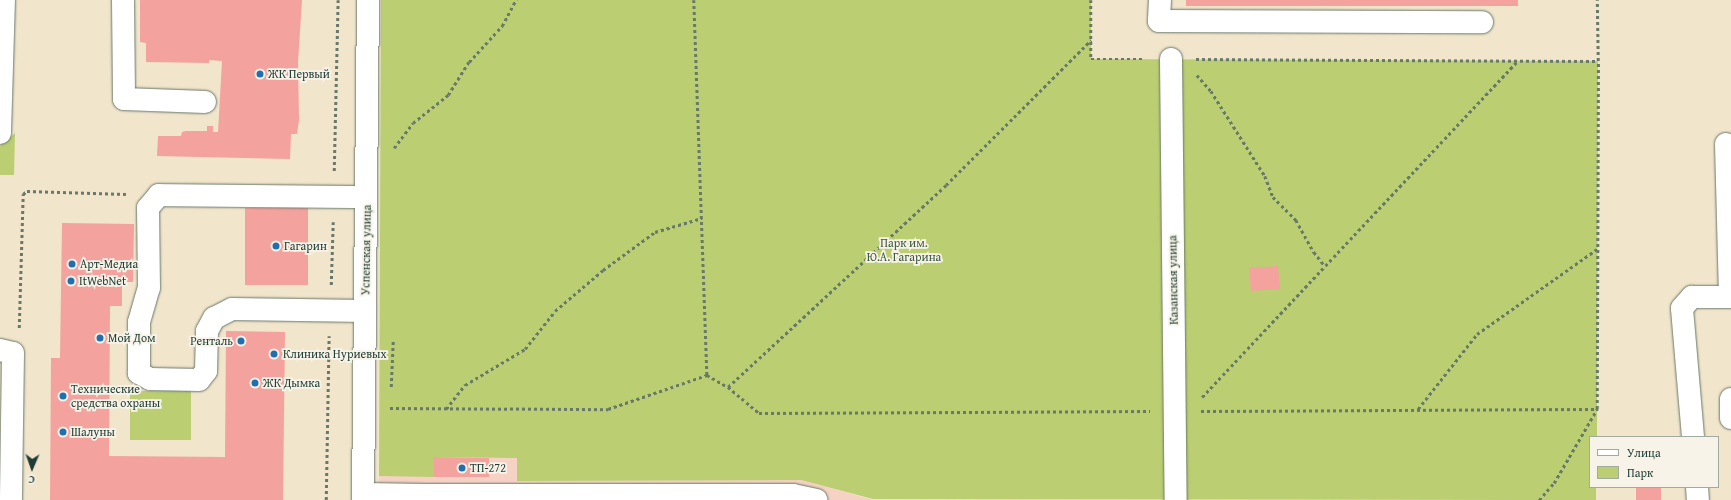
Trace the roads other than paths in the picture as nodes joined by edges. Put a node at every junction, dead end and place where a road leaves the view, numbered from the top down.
1 (4, 0) edge
2 (123, 0) edge
3 (368, 0) edge
4 (1160, 0) edge
5 (1482, 22) dead end
6 (1177, 59) road end
7 (205, 102) dead end
8 (0, 133) edge
9 (1726, 144) dead end
10 (366, 197) junction
11 (1730, 296) edge
12 (365, 311) junction
13 (7, 352) edge
14 (1731, 399) edge
15 (1731, 418) edge
16 (1693, 436) edge
17 (1697, 488) edge
18 (363, 497) edge
19 (425, 498) edge
20 (11, 500) edge
21 (816, 500) edge
22 (1176, 500) edge
23 (1698, 500) edge

1 - 8 street
2 - 7 street
3 - 10 street, Успенская улица
4 - 5 street
6 - 22 street, Казанская улица
9 - 11 street
10 - 12 street, Успенская улица
10 - 12 street
11 - 16 street
12 - 18 street, Успенская улица
13 - 20 street
14 - 15 street
17 - 23 street
18 - 19 street
19 - 21 street

